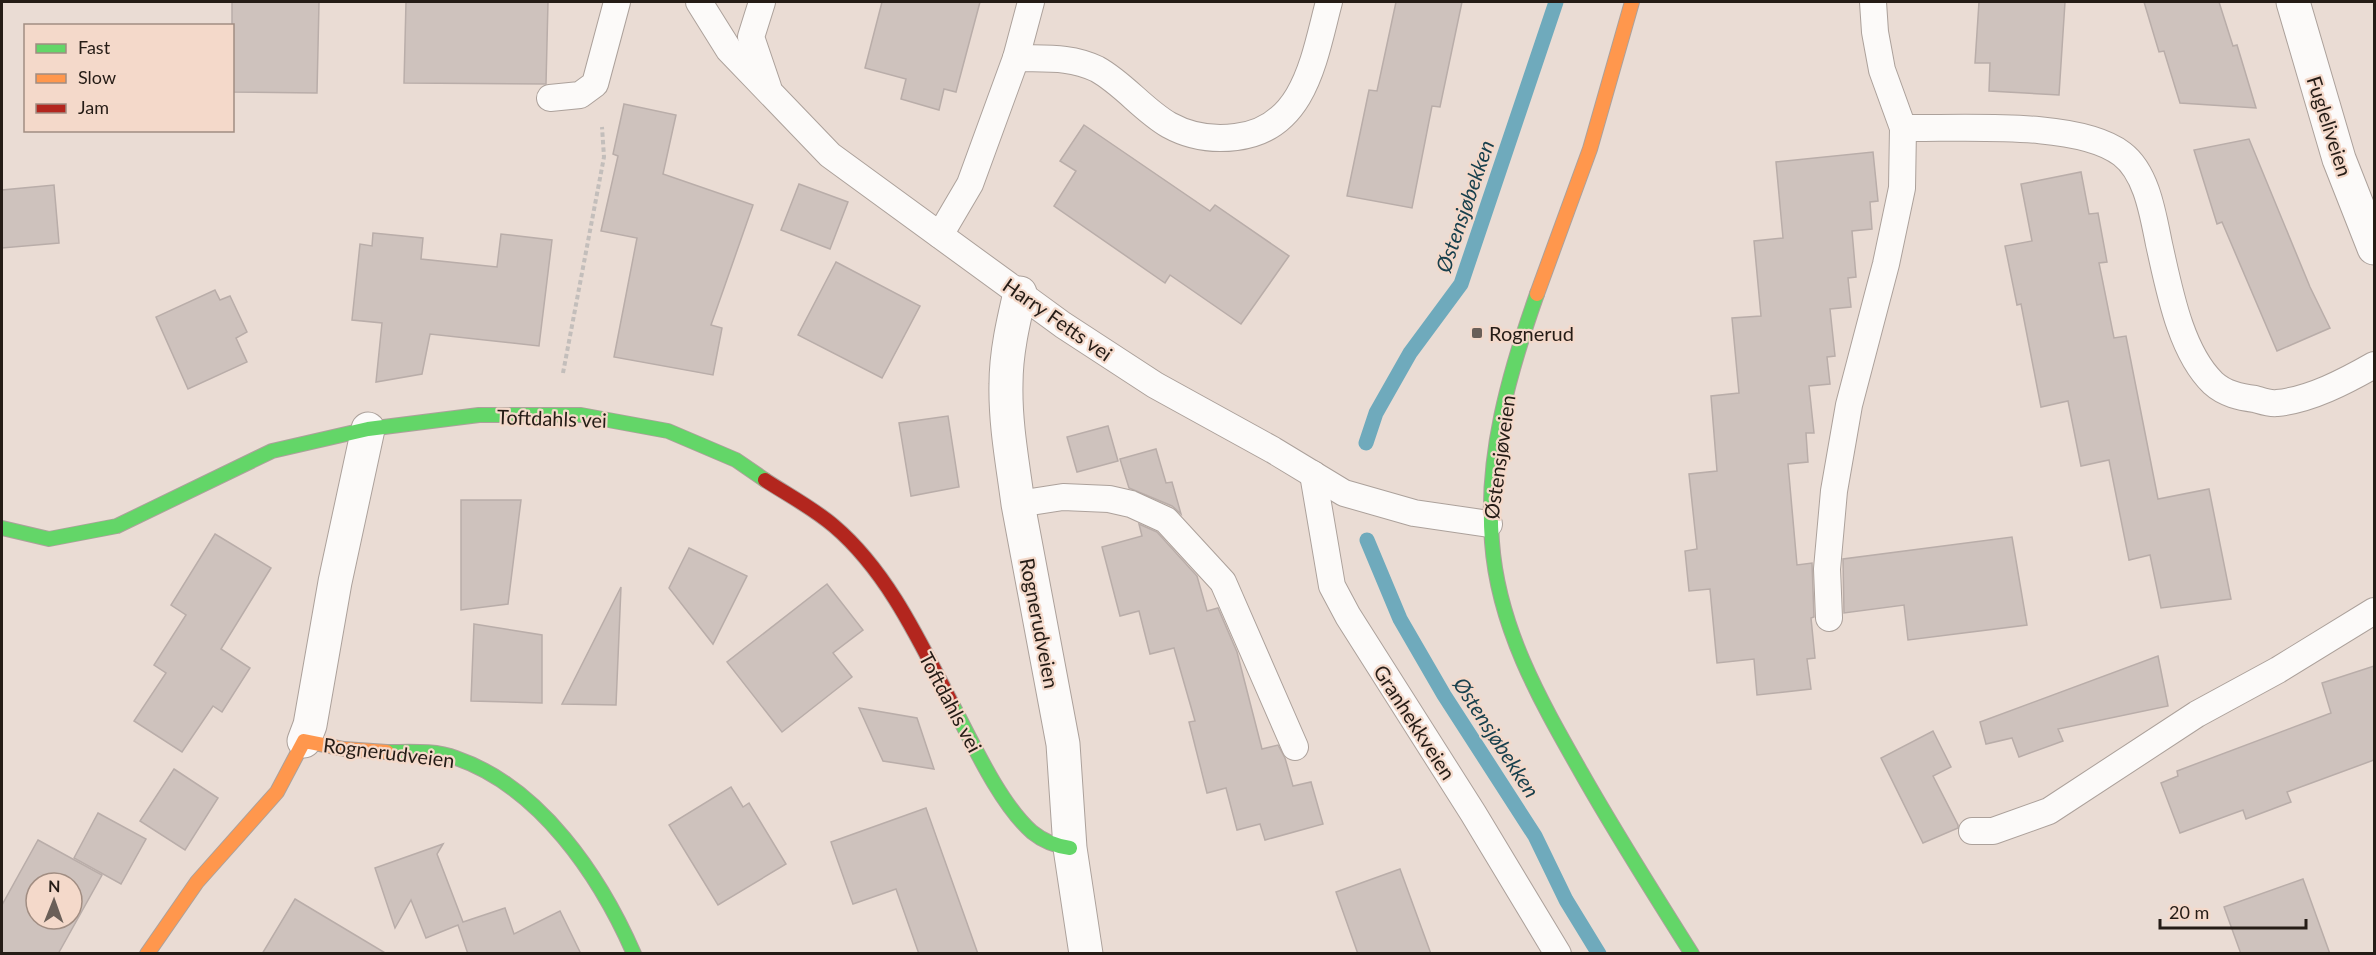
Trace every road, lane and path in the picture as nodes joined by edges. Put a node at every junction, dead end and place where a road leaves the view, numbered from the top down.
1 (617, 2) edge
2 (699, 2) edge
3 (762, 2) edge
4 (1031, 2) edge
5 (1329, 2) edge
6 (1632, 2) edge
7 (1873, 2) edge
8 (2293, 2) edge
9 (1016, 58) junction
10 (550, 98) dead end
11 (775, 100) junction
12 (1903, 128) junction
13 (604, 157) dead end
14 (940, 235) junction
15 (2374, 248) edge
16 (1020, 293) junction
17 (566, 356) dead end
18 (2374, 365) edge
19 (368, 429) junction
20 (1313, 474) junction
21 (1018, 504) junction
22 (1489, 524) junction
23 (2, 528) edge
24 (2374, 611) edge
25 (1829, 618) dead end
26 (304, 741) junction
27 (1295, 747) dead end
28 (1972, 831) dead end
29 (1070, 848) junction
30 (147, 954) edge
31 (634, 954) edge
32 (1086, 954) edge
33 (1558, 954) edge
34 (1692, 954) edge

1 - 10 lane
2 - 11 lane, Harry Fetts vei
3 - 11 lane
4 - 9 lane
5 - 9 lane
6 - 22 street, Østensjøveien
7 - 12 lane
8 - 15 street, Fugleliveien
9 - 14 lane
11 - 14 lane, Harry Fetts vei
12 - 18 lane
12 - 25 lane
13 - 17 path
14 - 16 lane, Harry Fetts vei
16 - 20 lane, Harry Fetts vei
16 - 21 street, Rognerudveien
19 - 23 street, Toftdahls vei
19 - 26 street, Rognerudveien
19 - 29 street, Toftdahls vei
20 - 22 lane, Harry Fetts vei
20 - 33 lane, Granhekkveien
21 - 27 lane
21 - 29 street, Rognerudveien
22 - 34 street, Østensjøveien
24 - 28 lane
26 - 30 street, Rognerudveien
26 - 31 street, Rognerudveien
29 - 32 street, Rognerudveien

